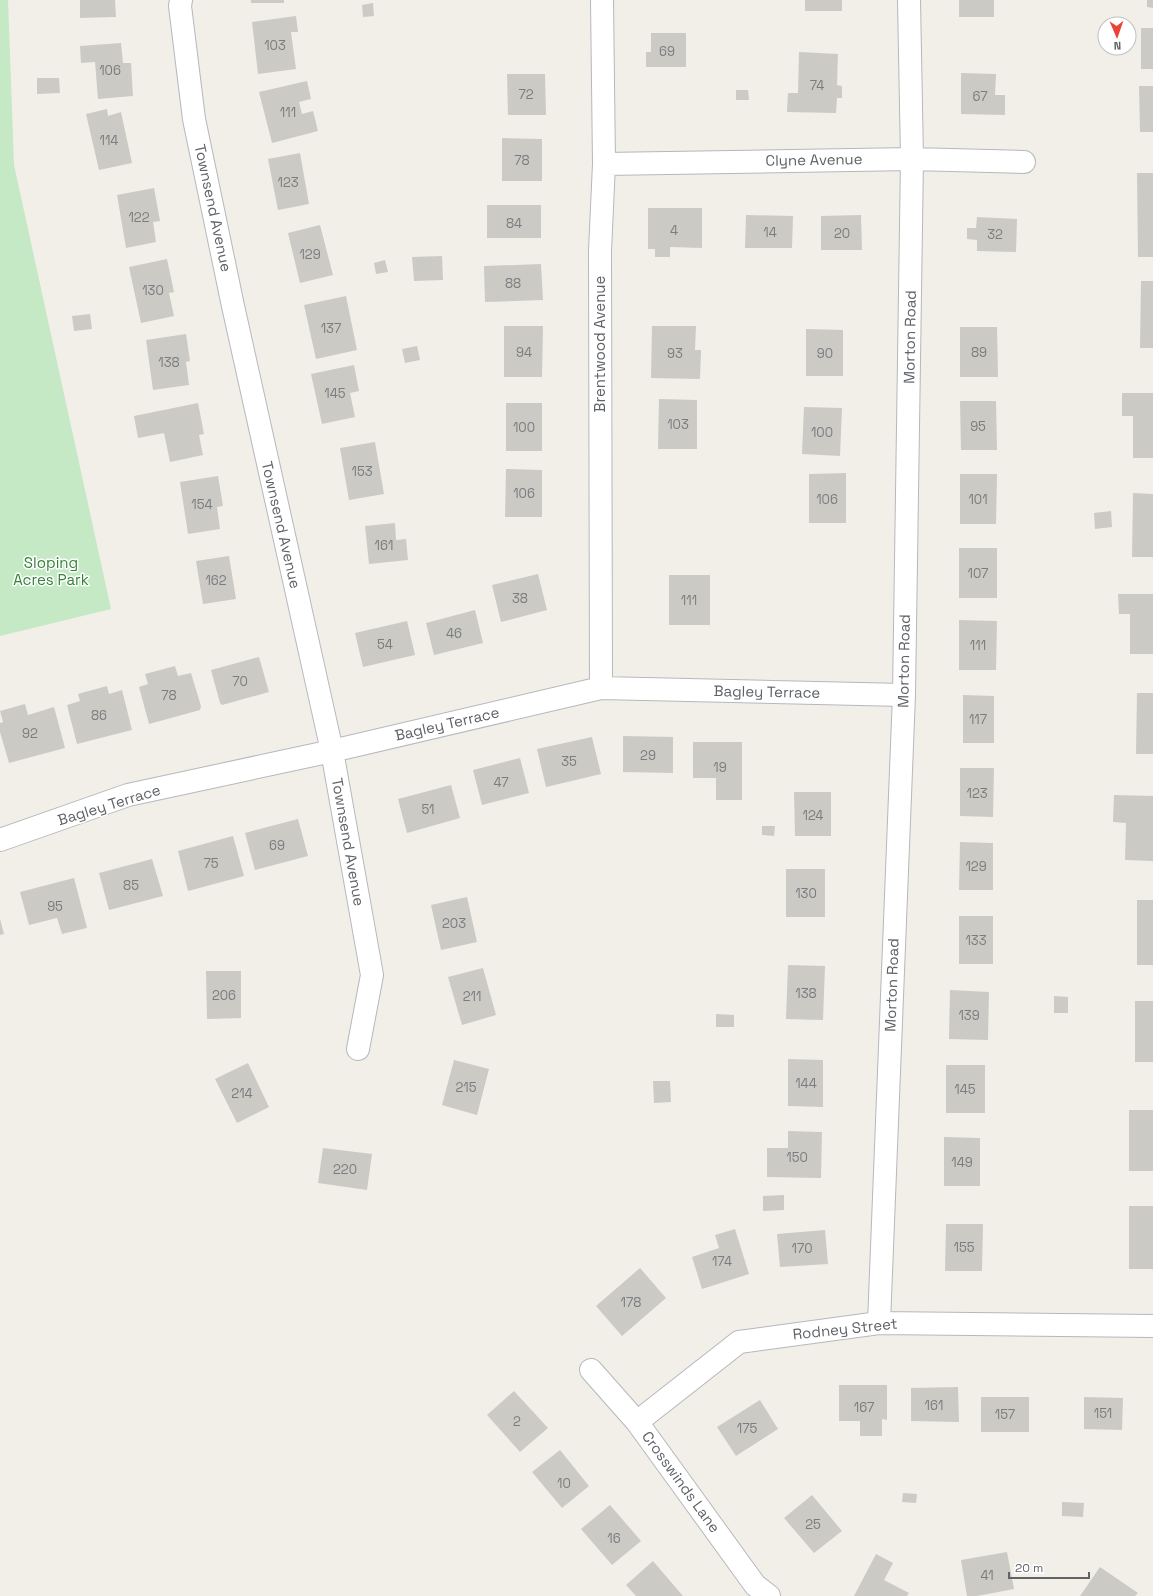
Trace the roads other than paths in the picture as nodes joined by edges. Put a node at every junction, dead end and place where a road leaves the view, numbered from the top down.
1 (181, 0) edge
2 (602, 0) edge
3 (909, 0) edge
4 (912, 158) junction
5 (1024, 162) dead end
6 (604, 164) junction
7 (601, 688) junction
8 (904, 695) junction
9 (332, 751) junction
10 (1, 839) edge
11 (358, 1049) dead end
12 (879, 1322) junction
13 (1153, 1326) edge
14 (591, 1370) dead end
15 (637, 1422) junction
16 (769, 1596) edge

1 - 9 street, Townsend Avenue
2 - 6 street, Brentwood Avenue
3 - 4 street, Morton Road
4 - 5 street, Clyne Avenue
4 - 6 street, Clyne Avenue
4 - 8 street, Morton Road
6 - 7 street, Brentwood Avenue
7 - 8 street, Bagley Terrace
7 - 9 street, Bagley Terrace
8 - 12 street, Morton Road
9 - 10 street, Bagley Terrace
9 - 11 street, Townsend Avenue
12 - 13 street, Rodney Street
12 - 15 street, Rodney Street
14 - 15 street, Crosswinds Lane
15 - 16 street, Crosswinds Lane

